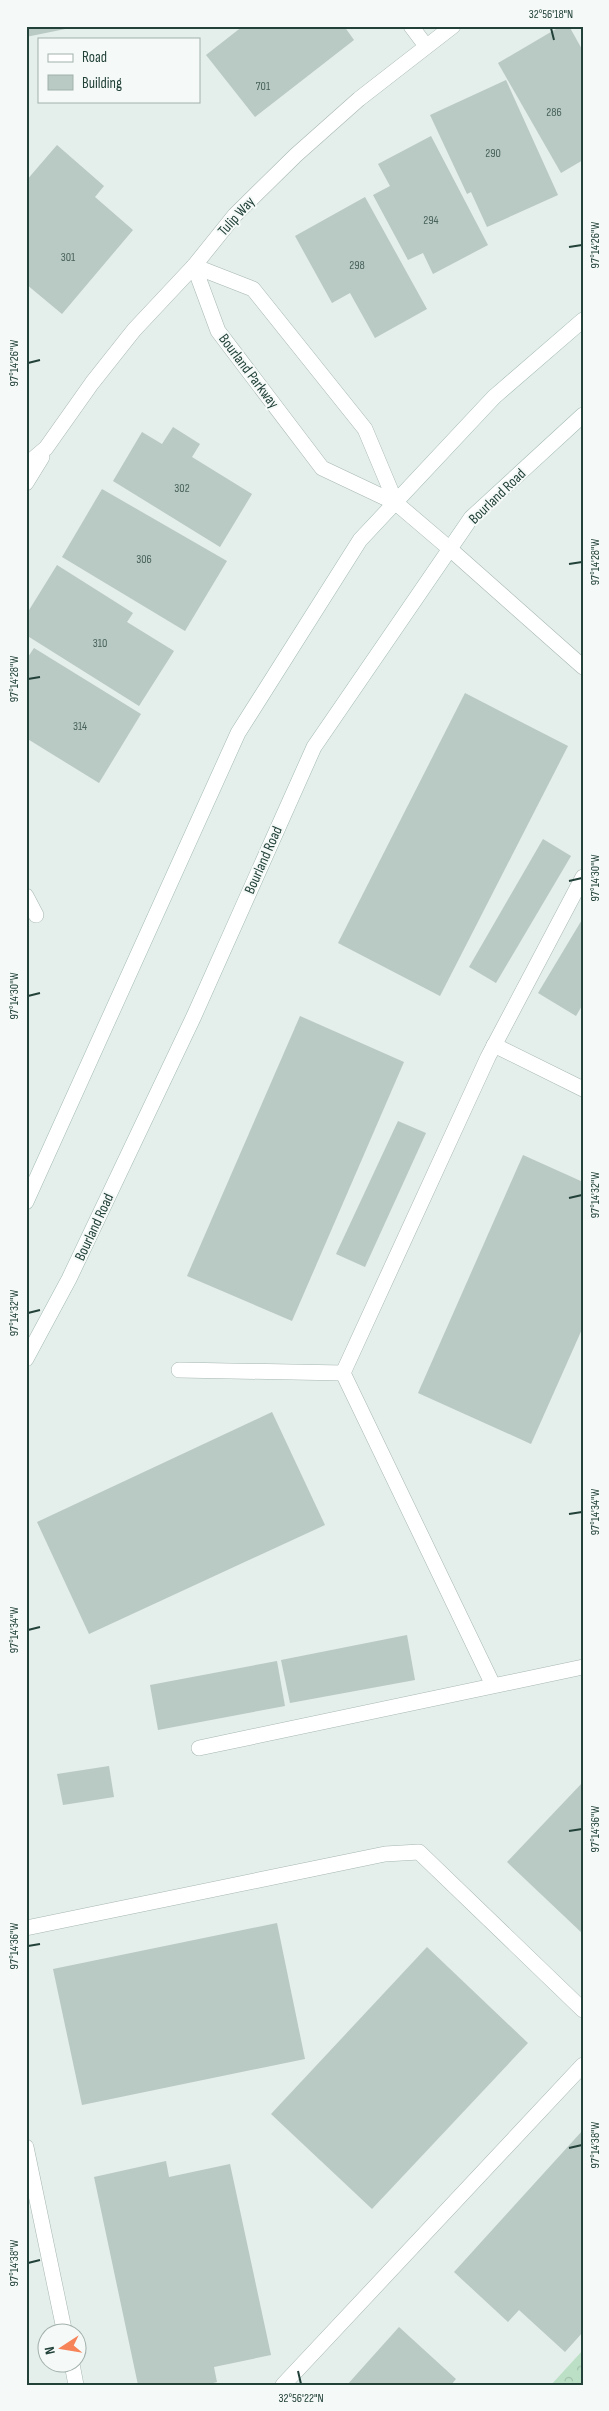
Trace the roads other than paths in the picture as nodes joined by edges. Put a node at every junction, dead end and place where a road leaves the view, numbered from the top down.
1 (411, 26) edge
2 (453, 26) edge
3 (426, 46) junction
4 (194, 266) junction
5 (583, 320) edge
6 (583, 415) edge
7 (53, 438) junction
8 (26, 465) edge
9 (26, 483) edge
10 (396, 503) junction
11 (450, 549) junction
12 (583, 667) edge
13 (583, 877) edge
14 (26, 896) edge
15 (36, 915) dead end
16 (494, 1045) junction
17 (583, 1089) edge
18 (26, 1202) edge
19 (26, 1359) edge
20 (179, 1370) dead end
21 (343, 1373) junction
22 (583, 1667) edge
23 (493, 1685) junction
24 (198, 1748) dead end
25 (26, 1928) edge
26 (583, 2010) edge
27 (583, 2065) edge
28 (26, 2147) edge
29 (63, 2324) edge
30 (283, 2385) edge

1 - 3 main road
2 - 3 main road, Tulip Way
3 - 4 main road, Tulip Way
4 - 7 main road, Tulip Way
4 - 10 main road, Bourland Parkway
4 - 10 main road, Bourland Parkway
5 - 10 main road
6 - 11 main road, Bourland Road
7 - 8 main road, Tulip Way
7 - 9 main road, Tulip Way
10 - 11 main road, Bourland Parkway
10 - 18 main road
11 - 12 main road, Bourland Parkway
11 - 19 main road, Bourland Road
13 - 16 main road
14 - 15 main road
16 - 17 main road
16 - 21 main road
20 - 21 main road
21 - 23 main road
22 - 23 main road
23 - 24 main road
25 - 26 main road
27 - 30 main road
28 - 29 main road

